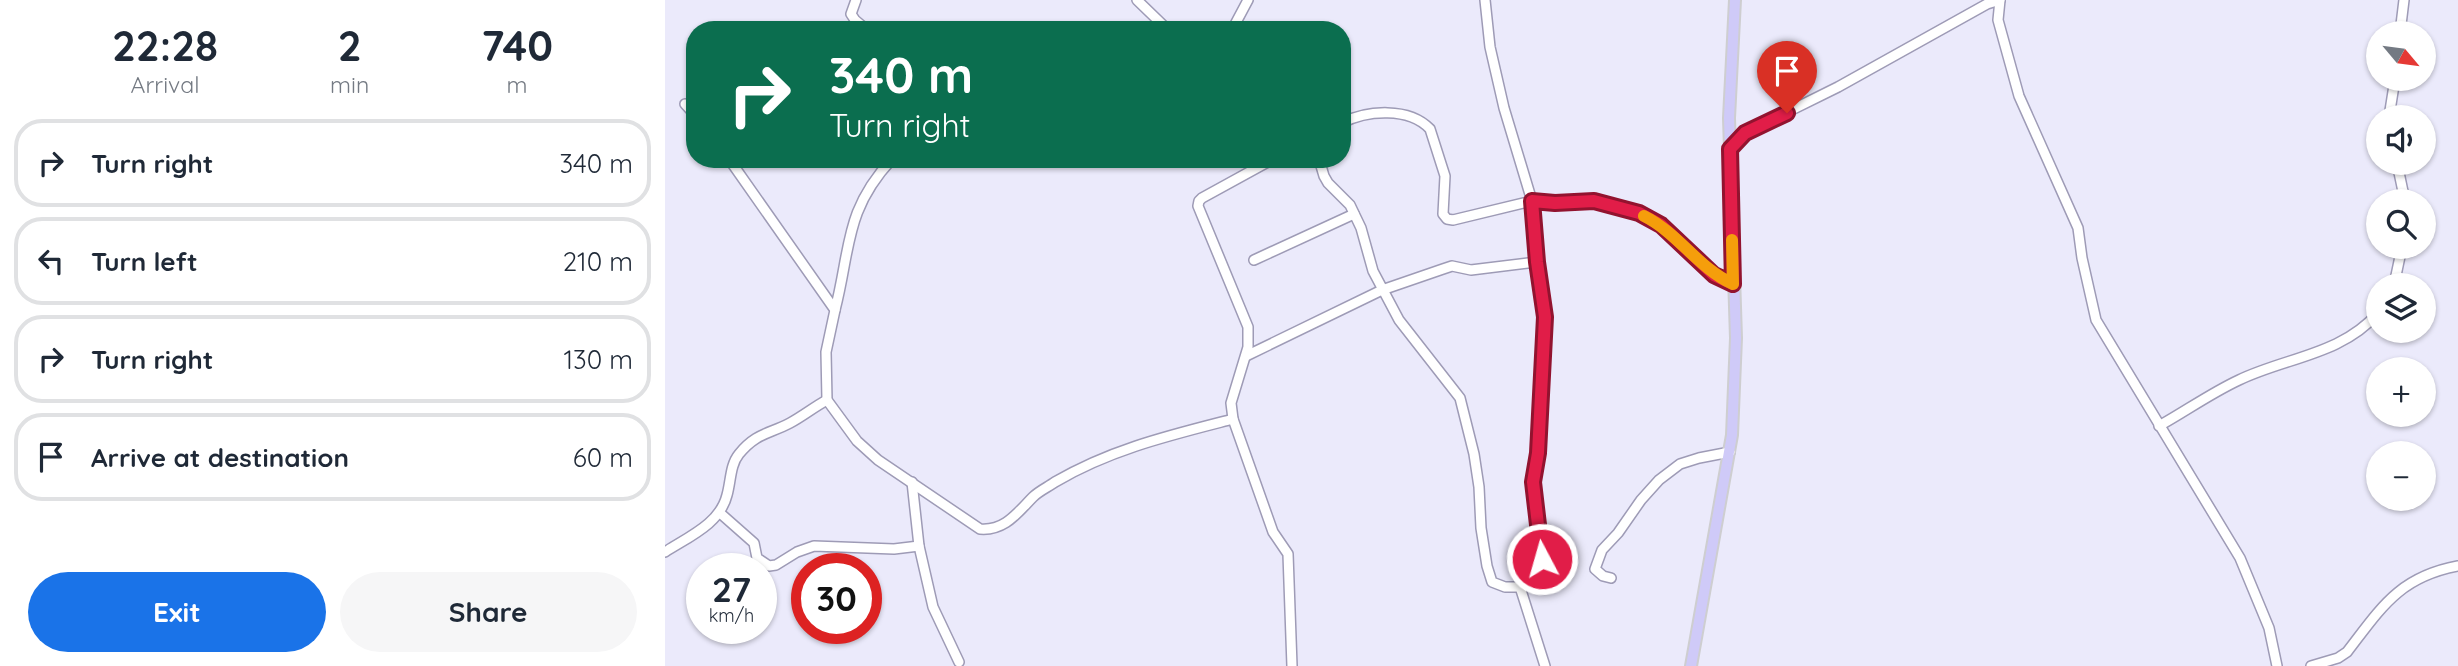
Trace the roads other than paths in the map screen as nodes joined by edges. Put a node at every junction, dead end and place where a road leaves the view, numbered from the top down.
1 (856, 0) edge
2 (1137, 0) edge
3 (1248, 0) edge
4 (1485, 0) edge
5 (1735, 0) edge
6 (2000, 0) edge
7 (2404, 0) edge
8 (856, 21) edge
9 (1159, 21) edge
10 (1237, 21) edge
11 (2401, 21) edge
12 (1351, 119) edge
13 (1730, 149) junction
14 (735, 168) edge
15 (885, 168) edge
16 (1248, 168) edge
17 (1322, 168) edge
18 (1532, 201) junction
19 (1354, 214) junction
20 (1254, 260) dead end
21 (1537, 262) junction
22 (1733, 284) junction
23 (1382, 290) junction
24 (835, 310) junction
25 (2366, 326) edge
26 (1245, 356) junction
27 (827, 400) junction
28 (1233, 419) junction
29 (2159, 426) junction
30 (1730, 452) junction
31 (912, 482) junction
32 (720, 513) junction
33 (919, 546) junction
34 (665, 552) edge
35 (2458, 566) edge
36 (1611, 578) dead end
37 (1520, 587) junction
38 (959, 662) dead end
39 (1292, 666) edge
40 (1545, 666) edge
41 (1691, 666) edge
42 (2277, 666) edge
43 (2311, 666) edge

1 - 8 street
2 - 9 street
3 - 10 street
4 - 18 street
5 - 13 main road
6 - 13 street
6 - 29 street
7 - 11 street
12 - 18 street
13 - 22 main road
14 - 24 street
15 - 24 street
16 - 26 street
17 - 19 street
18 - 21 street
18 - 22 street
19 - 20 street
19 - 23 street
21 - 23 street
21 - 37 street
22 - 30 main road
23 - 26 street
23 - 37 street
24 - 27 street
25 - 29 street
26 - 28 street
27 - 31 street
27 - 32 street
28 - 31 street
28 - 39 street
29 - 42 street
30 - 36 street
30 - 41 main road
31 - 33 street
32 - 33 street
32 - 34 street
33 - 38 street
35 - 43 street
37 - 40 street

